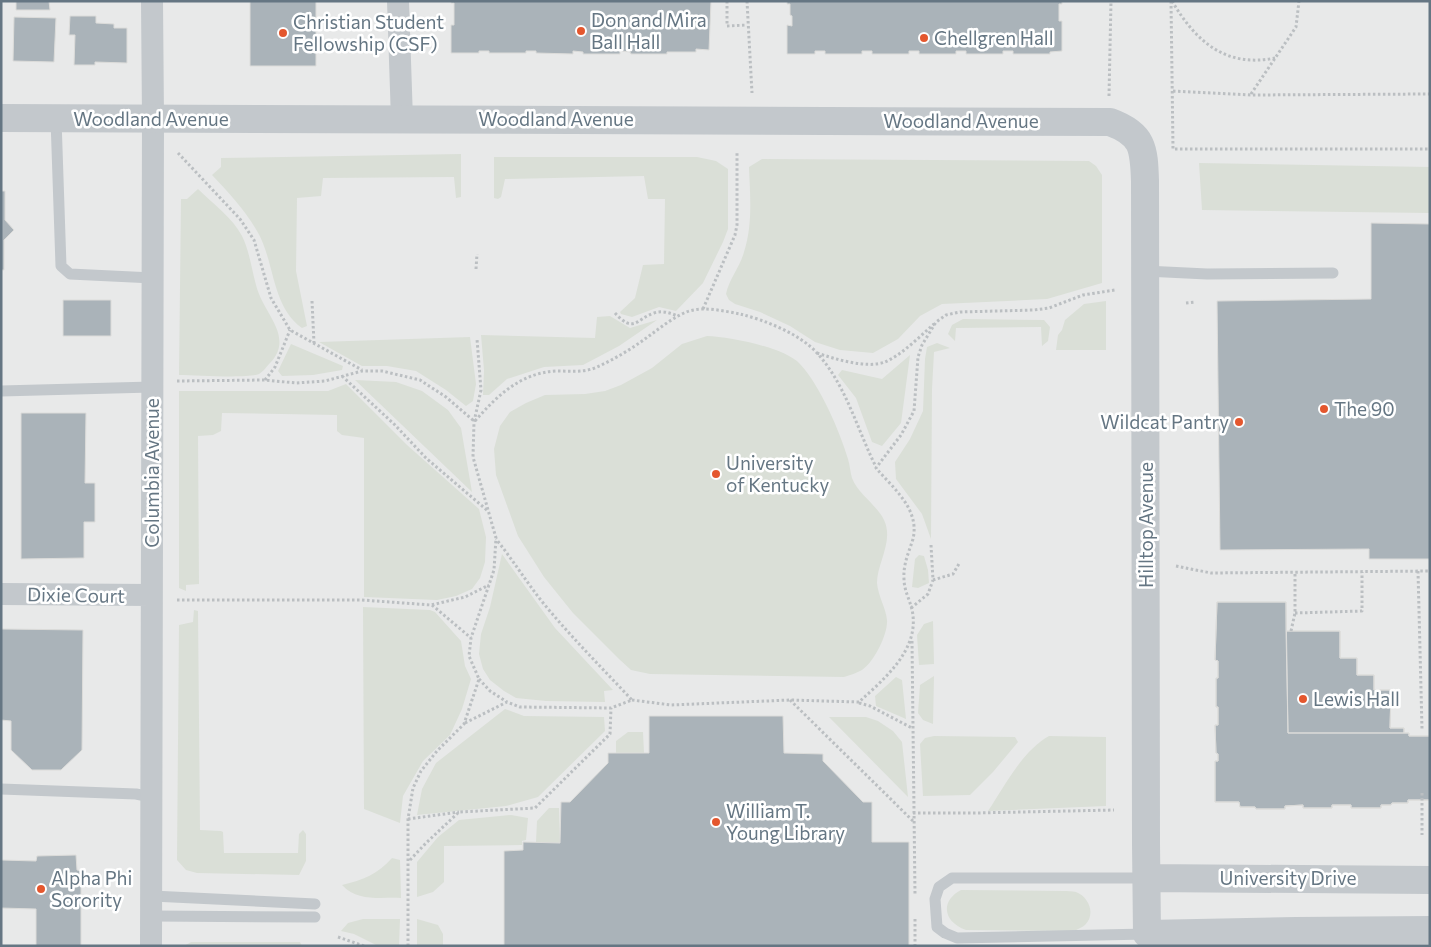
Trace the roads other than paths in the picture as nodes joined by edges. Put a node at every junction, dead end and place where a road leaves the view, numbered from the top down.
1 (152, 1) edge
2 (398, 1) edge
3 (1, 118) edge
4 (56, 118) junction
5 (153, 119) junction
6 (402, 120) junction
7 (1110, 122) joint
8 (1146, 271) junction
9 (1333, 273) dead end
10 (152, 278) junction
11 (152, 384) junction
12 (1, 391) edge
13 (1, 594) edge
14 (151, 598) junction
15 (1, 789) edge
16 (151, 798) junction
17 (1147, 878) junction
18 (1430, 880) edge
19 (316, 904) dead end
20 (152, 906) junction
21 (316, 917) dead end
22 (1430, 930) edge
23 (1147, 940) edge
24 (151, 946) edge

1 - 5 street, Columbia Avenue
2 - 6 street
3 - 4 street, Woodland Avenue
4 - 5 street, Woodland Avenue
4 - 10 lane
5 - 6 street, Woodland Avenue
5 - 10 street, Columbia Avenue
6 - 7 street, Woodland Avenue
7 - 8 street, Hilltop Avenue
8 - 9 lane
8 - 17 street, Hilltop Avenue
10 - 11 street, Columbia Avenue
11 - 12 lane
11 - 14 street, Columbia Avenue
13 - 14 street, Dixie Court
14 - 16 street, Columbia Avenue
15 - 16 lane
16 - 20 street, Columbia Avenue
17 - 18 street, University Drive
17 - 23 street, Hilltop Avenue
17 - 23 lane
19 - 20 lane
20 - 21 lane
20 - 24 street, Columbia Avenue
22 - 23 street

